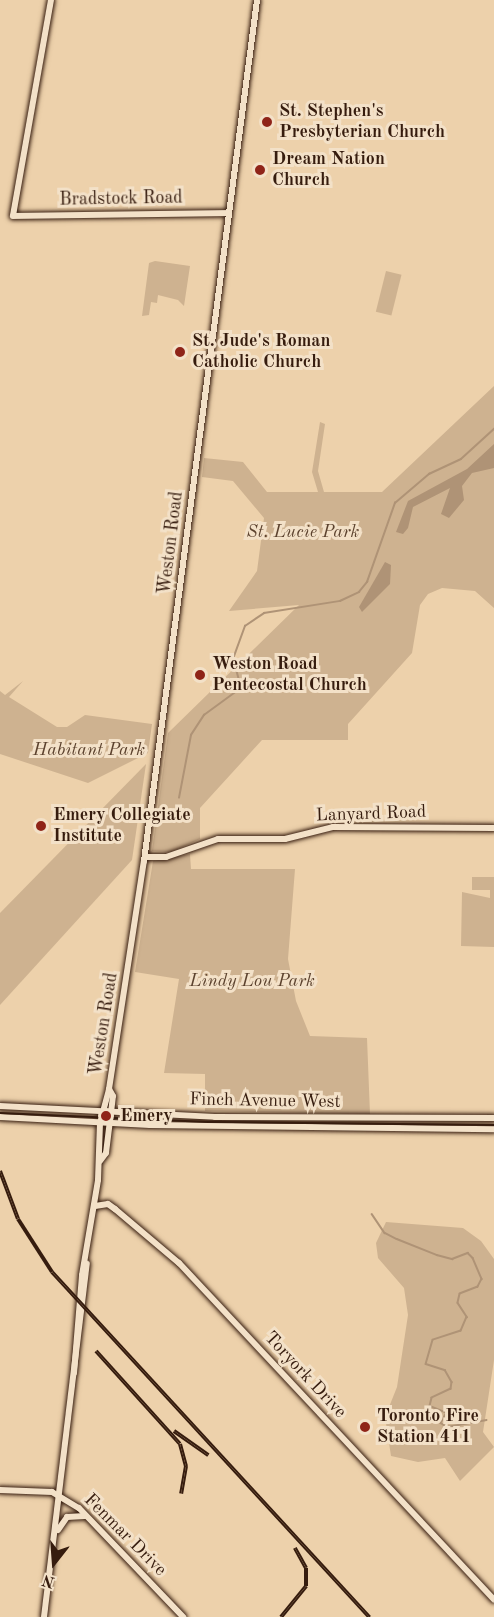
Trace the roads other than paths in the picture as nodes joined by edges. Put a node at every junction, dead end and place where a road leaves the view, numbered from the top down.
1 (51, 0) edge
2 (257, 0) edge
3 (229, 213) junction
4 (494, 828) edge
5 (145, 857) junction
6 (109, 1089) junction
7 (0, 1106) edge
8 (102, 1110) junction
9 (110, 1111) junction
10 (0, 1117) edge
11 (494, 1118) edge
12 (100, 1123) junction
13 (109, 1124) junction
14 (494, 1129) edge
15 (100, 1161) junction
16 (97, 1206) junction
17 (0, 1490) edge
18 (58, 1495) junction
19 (90, 1519) junction
20 (56, 1538) junction
21 (494, 1600) edge
22 (44, 1617) edge
23 (183, 1617) edge

1 - 3 main road, Bradstock Road
2 - 3 main road, Weston Road
3 - 5 main road, Weston Road
4 - 5 main road, Lanyard Road
5 - 6 main road, Weston Road
6 - 8 main road, Weston Road
6 - 9 main road, Weston Road
7 - 8 main road, Finch Avenue West
8 - 9 main road, Finch Avenue West
8 - 12 main road, Weston Road
9 - 11 main road, Finch Avenue West
9 - 13 main road, Weston Road
10 - 12 main road, Finch Avenue West
12 - 13 main road, Finch Avenue West
12 - 15 main road, Weston Road
13 - 14 main road, Finch Avenue West
13 - 15 main road, Weston Road
15 - 16 main road, Weston Road
16 - 18 main road, Weston Road
16 - 21 main road, Toryork Drive
17 - 18 main road, Fenmar Drive
18 - 19 main road, Fenmar Drive
18 - 20 main road, Weston Road
19 - 20 main road
19 - 23 main road, Fenmar Drive
20 - 22 main road, Weston Road

